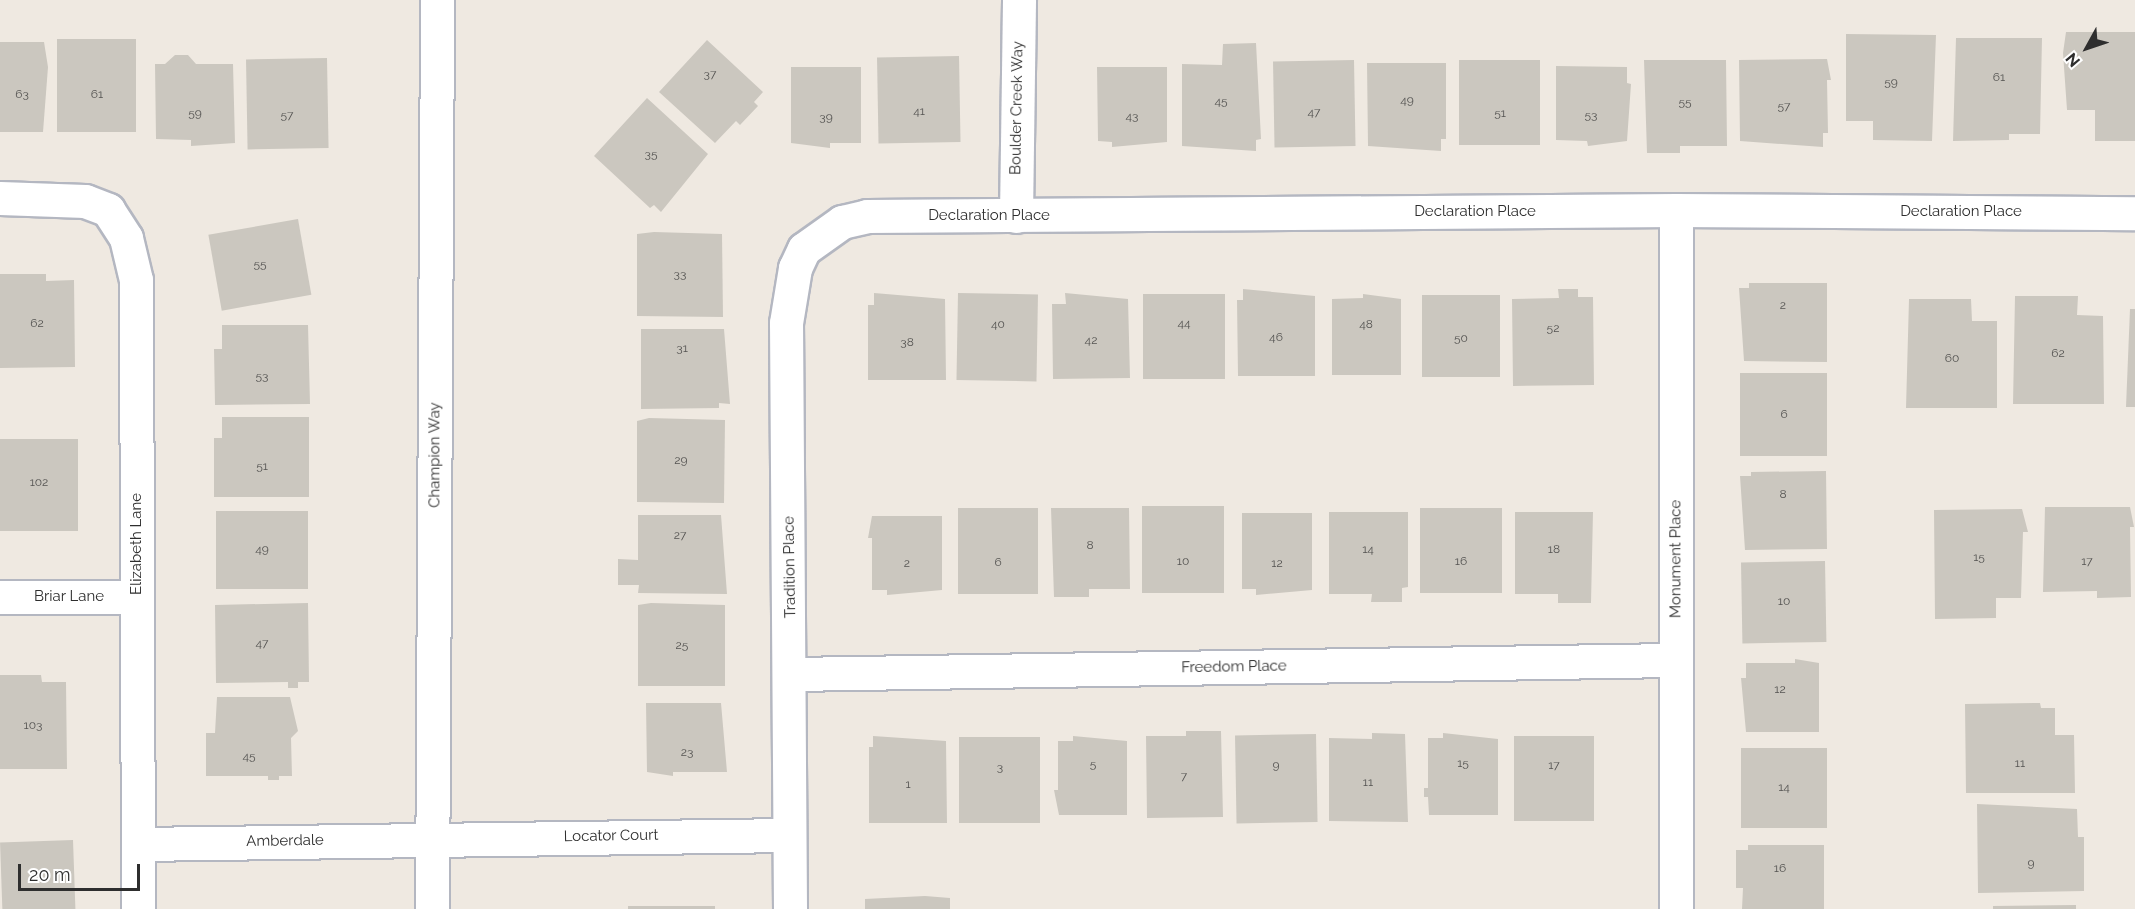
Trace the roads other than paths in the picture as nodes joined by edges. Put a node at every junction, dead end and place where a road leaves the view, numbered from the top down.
1 (436, 0) edge
2 (1018, 0) edge
3 (0, 198) edge
4 (1676, 210) junction
5 (2135, 213) edge
6 (1016, 216) junction
7 (819, 234) joint
8 (0, 597) edge
9 (137, 597) junction
10 (1677, 660) junction
11 (792, 674) junction
12 (789, 835) junction
13 (433, 838) junction
14 (138, 844) junction
15 (138, 909) edge
16 (432, 909) edge
17 (790, 909) edge
18 (1676, 909) edge

1 - 13 street, Champion Way
2 - 6 street, Boulder Creek Way
3 - 9 street, Elizabeth Lane
4 - 5 street, Declaration Place
4 - 6 street, Declaration Place
4 - 10 street, Monument Place
6 - 7 street, Declaration Place
7 - 11 street, Tradition Place
8 - 9 street, Briar Lane
9 - 14 street, Elizabeth Lane
10 - 11 street, Freedom Place
10 - 18 street, Monument Place
11 - 12 street, Tradition Place
12 - 13 street, Locator Court
12 - 17 street, Tradition Place
13 - 14 street, Amberdale
13 - 16 street, Champion Way
14 - 15 street, Elizabeth Lane

